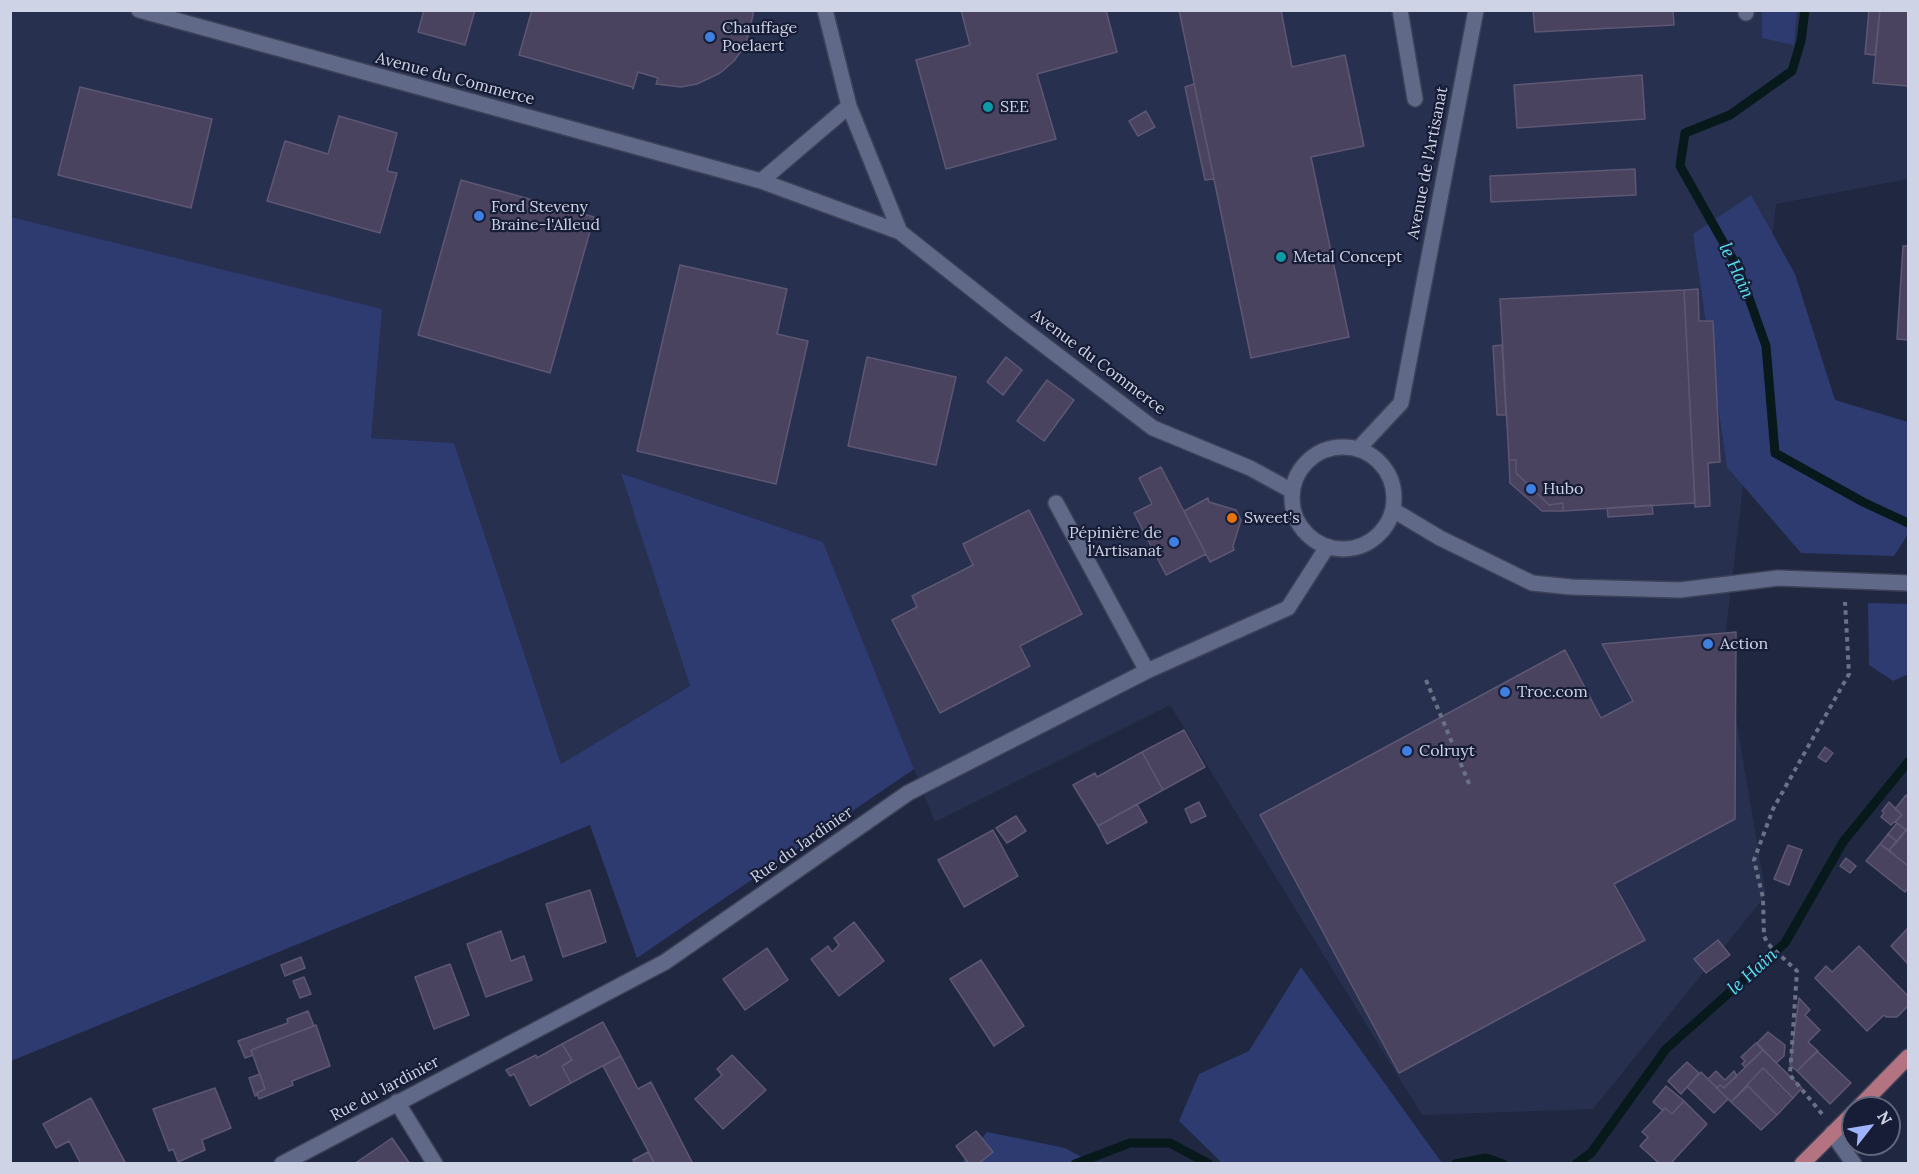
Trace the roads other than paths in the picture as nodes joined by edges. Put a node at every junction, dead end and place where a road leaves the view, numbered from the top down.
1 (139, 10) edge
2 (825, 10) edge
3 (1400, 10) edge
4 (1476, 10) edge
5 (1415, 99) dead end
6 (849, 106) junction
7 (761, 181) junction
8 (900, 232) junction
9 (1358, 449) junction
10 (1292, 491) junction
11 (1056, 503) dead end
12 (1393, 510) junction
13 (1327, 547) junction
14 (1908, 583) edge
15 (1147, 671) junction
16 (1908, 1058) edge
17 (1870, 1096) edge
18 (398, 1102) junction
19 (1841, 1124) edge
20 (1832, 1133) junction
21 (282, 1164) edge
22 (435, 1164) edge
23 (1802, 1164) edge
24 (1854, 1164) edge

1 - 7 street, Avenue du Commerce
2 - 6 street, Avenue du Commerce
3 - 5 street
4 - 9 street, Avenue de l'Artisanat
6 - 7 street
6 - 8 street, Avenue du Commerce
7 - 8 street, Avenue du Commerce
8 - 10 street, Avenue du Commerce
9 - 10 street
9 - 12 street
10 - 13 street
11 - 15 street
12 - 13 street
12 - 14 street
13 - 15 street, Rue du Jardinier
15 - 18 street, Rue du Jardinier
16 - 17 main road
18 - 21 street, Rue du Jardinier
18 - 22 street
19 - 20 main road
20 - 23 main road
20 - 24 street

